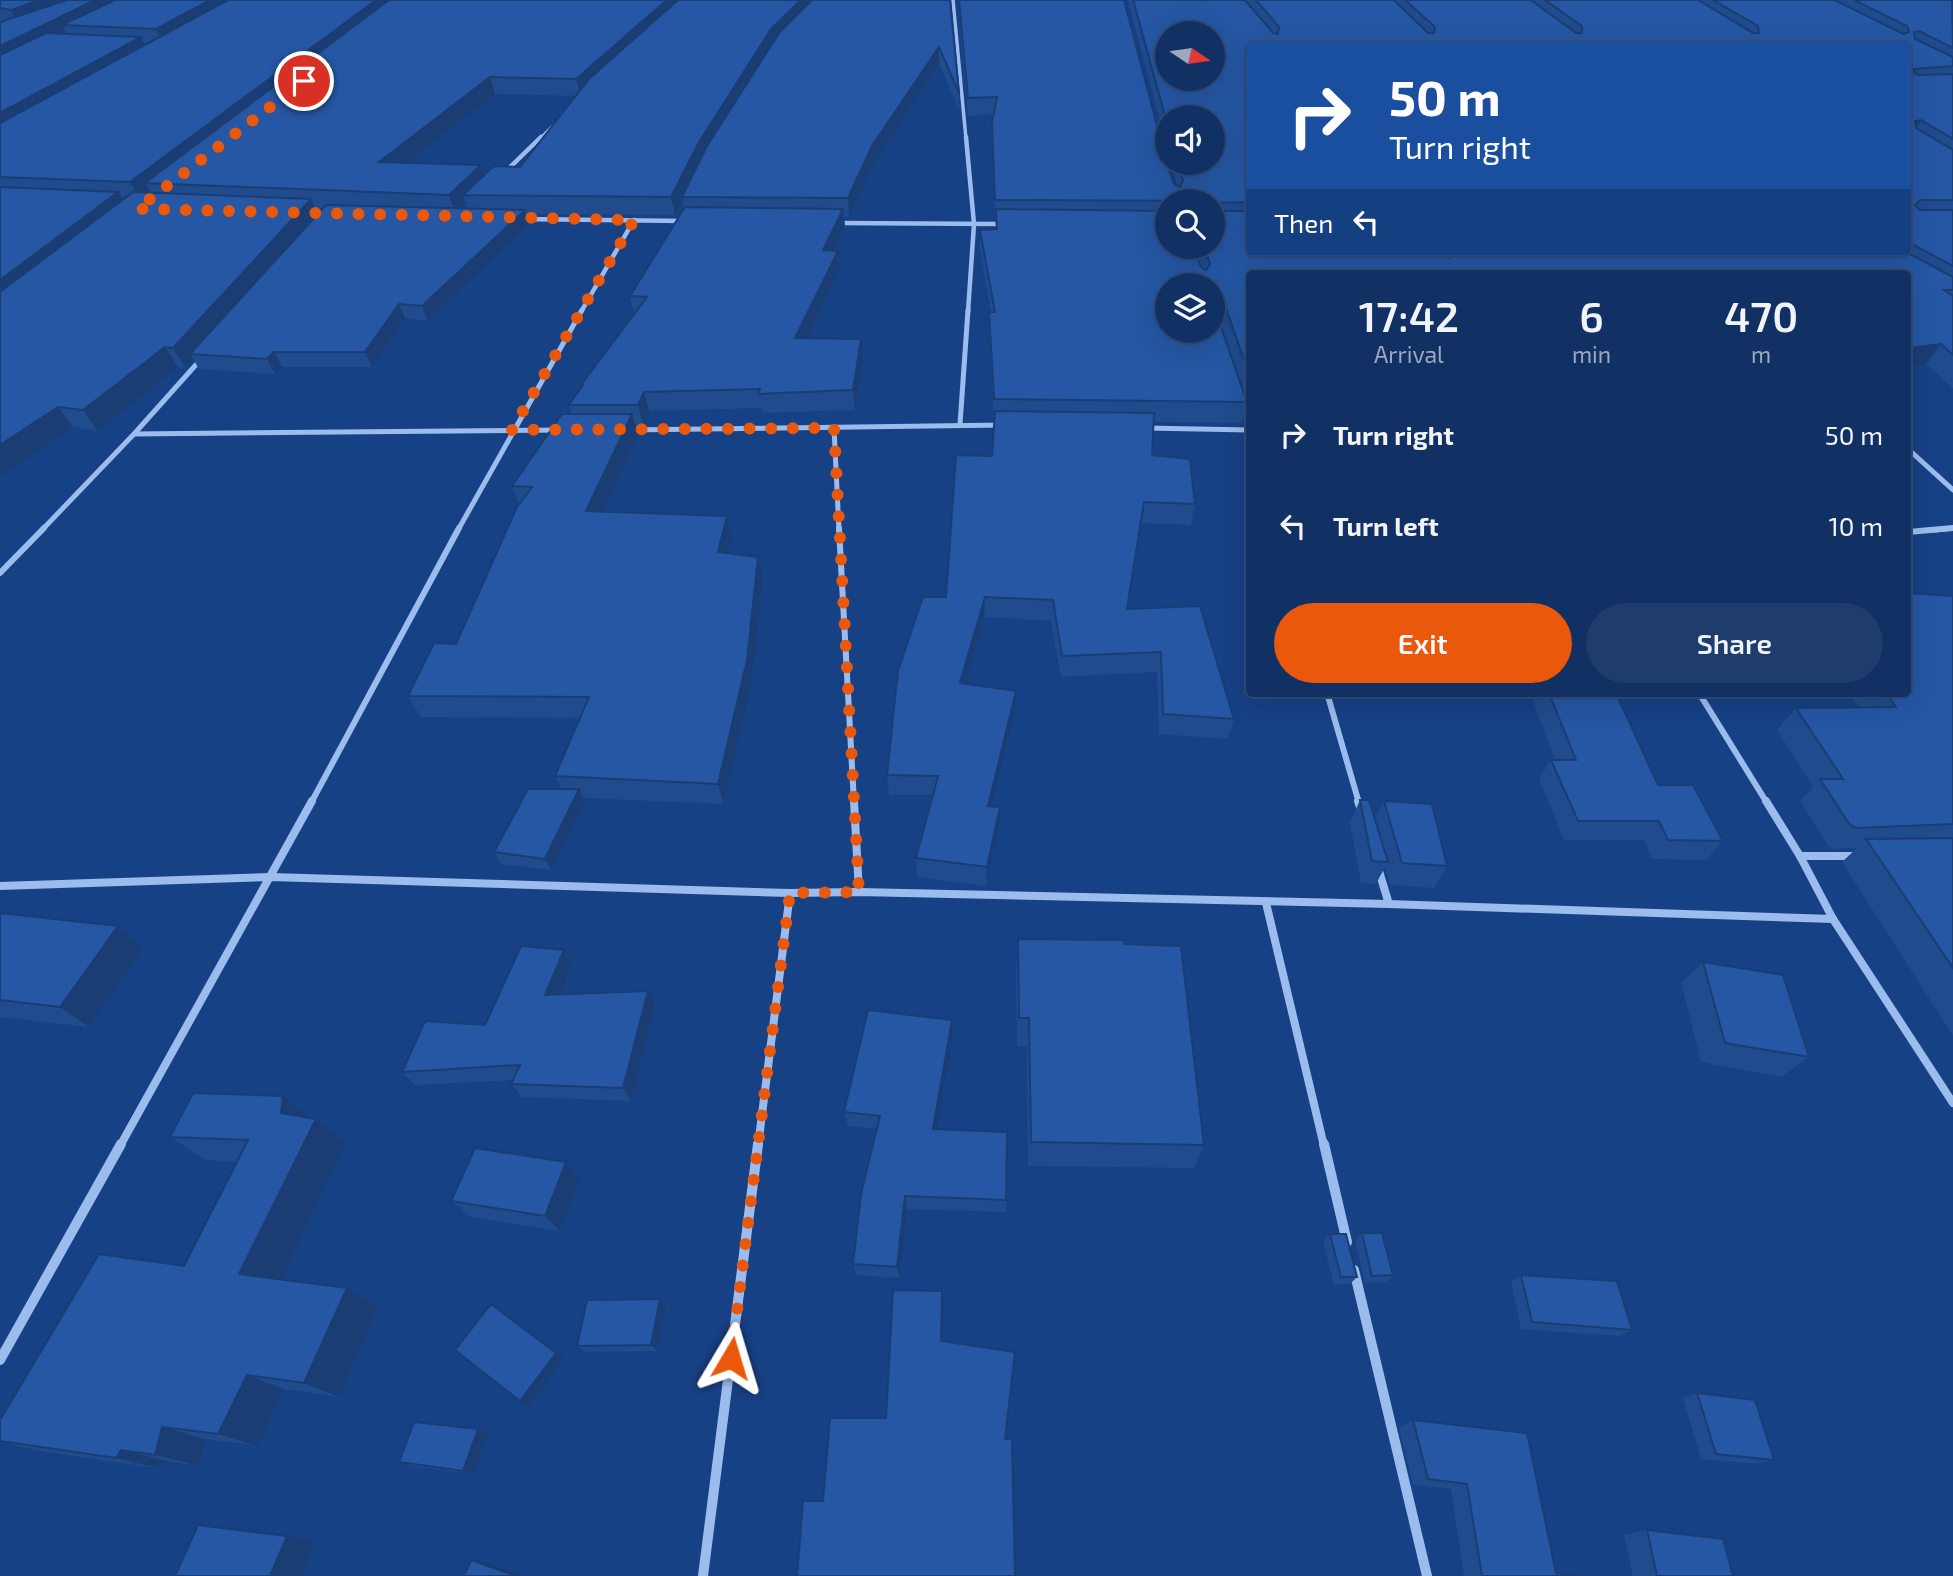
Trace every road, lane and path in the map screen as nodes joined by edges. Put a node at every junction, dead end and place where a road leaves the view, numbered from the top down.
1 (953, 0) edge
2 (560, 119) edge
3 (495, 182) edge
4 (684, 209) edge
5 (512, 219) edge
6 (634, 220) junction
7 (678, 221) junction
8 (692, 221) edge
9 (831, 223) edge
10 (974, 224) junction
11 (1016, 224) edge
12 (205, 354) edge
13 (1241, 404) edge
14 (1246, 418) edge
15 (960, 424) junction
16 (1016, 425) edge
17 (834, 428) junction
18 (1139, 428) edge
19 (1246, 429) edge
20 (512, 430) junction
21 (568, 430) edge
22 (624, 430) edge
23 (134, 434) junction
24 (1911, 452) edge
25 (1953, 490) edge
26 (1953, 528) edge
27 (1911, 532) edge
28 (0, 573) edge
29 (1328, 697) edge
30 (1701, 697) edge
31 (1365, 825) edge
32 (1800, 856) junction
33 (1870, 856) edge
34 (1377, 865) edge
35 (271, 877) junction
36 (0, 886) edge
37 (859, 892) junction
38 (790, 893) junction
39 (1266, 903) junction
40 (1389, 904) junction
41 (1833, 919) junction
42 (1953, 1103) edge
43 (0, 1360) edge
44 (703, 1576) edge
45 (1427, 1576) edge

1 - 10 street
2 - 3 street
4 - 7 street
5 - 6 street
6 - 7 street
6 - 20 street
7 - 8 street
9 - 10 street
10 - 11 street
10 - 15 street
12 - 23 street
13 - 14 street
15 - 16 street
15 - 17 street
17 - 22 street
17 - 37 street
18 - 19 street
20 - 21 street
20 - 23 street
20 - 35 street
23 - 28 street
24 - 25 street
26 - 27 street
29 - 31 street
30 - 32 street
32 - 33 street
32 - 41 street
34 - 40 street
35 - 36 street
35 - 38 street
35 - 43 street
37 - 38 street
37 - 39 street
38 - 44 street
39 - 40 street
39 - 45 street
40 - 41 street
41 - 42 street

